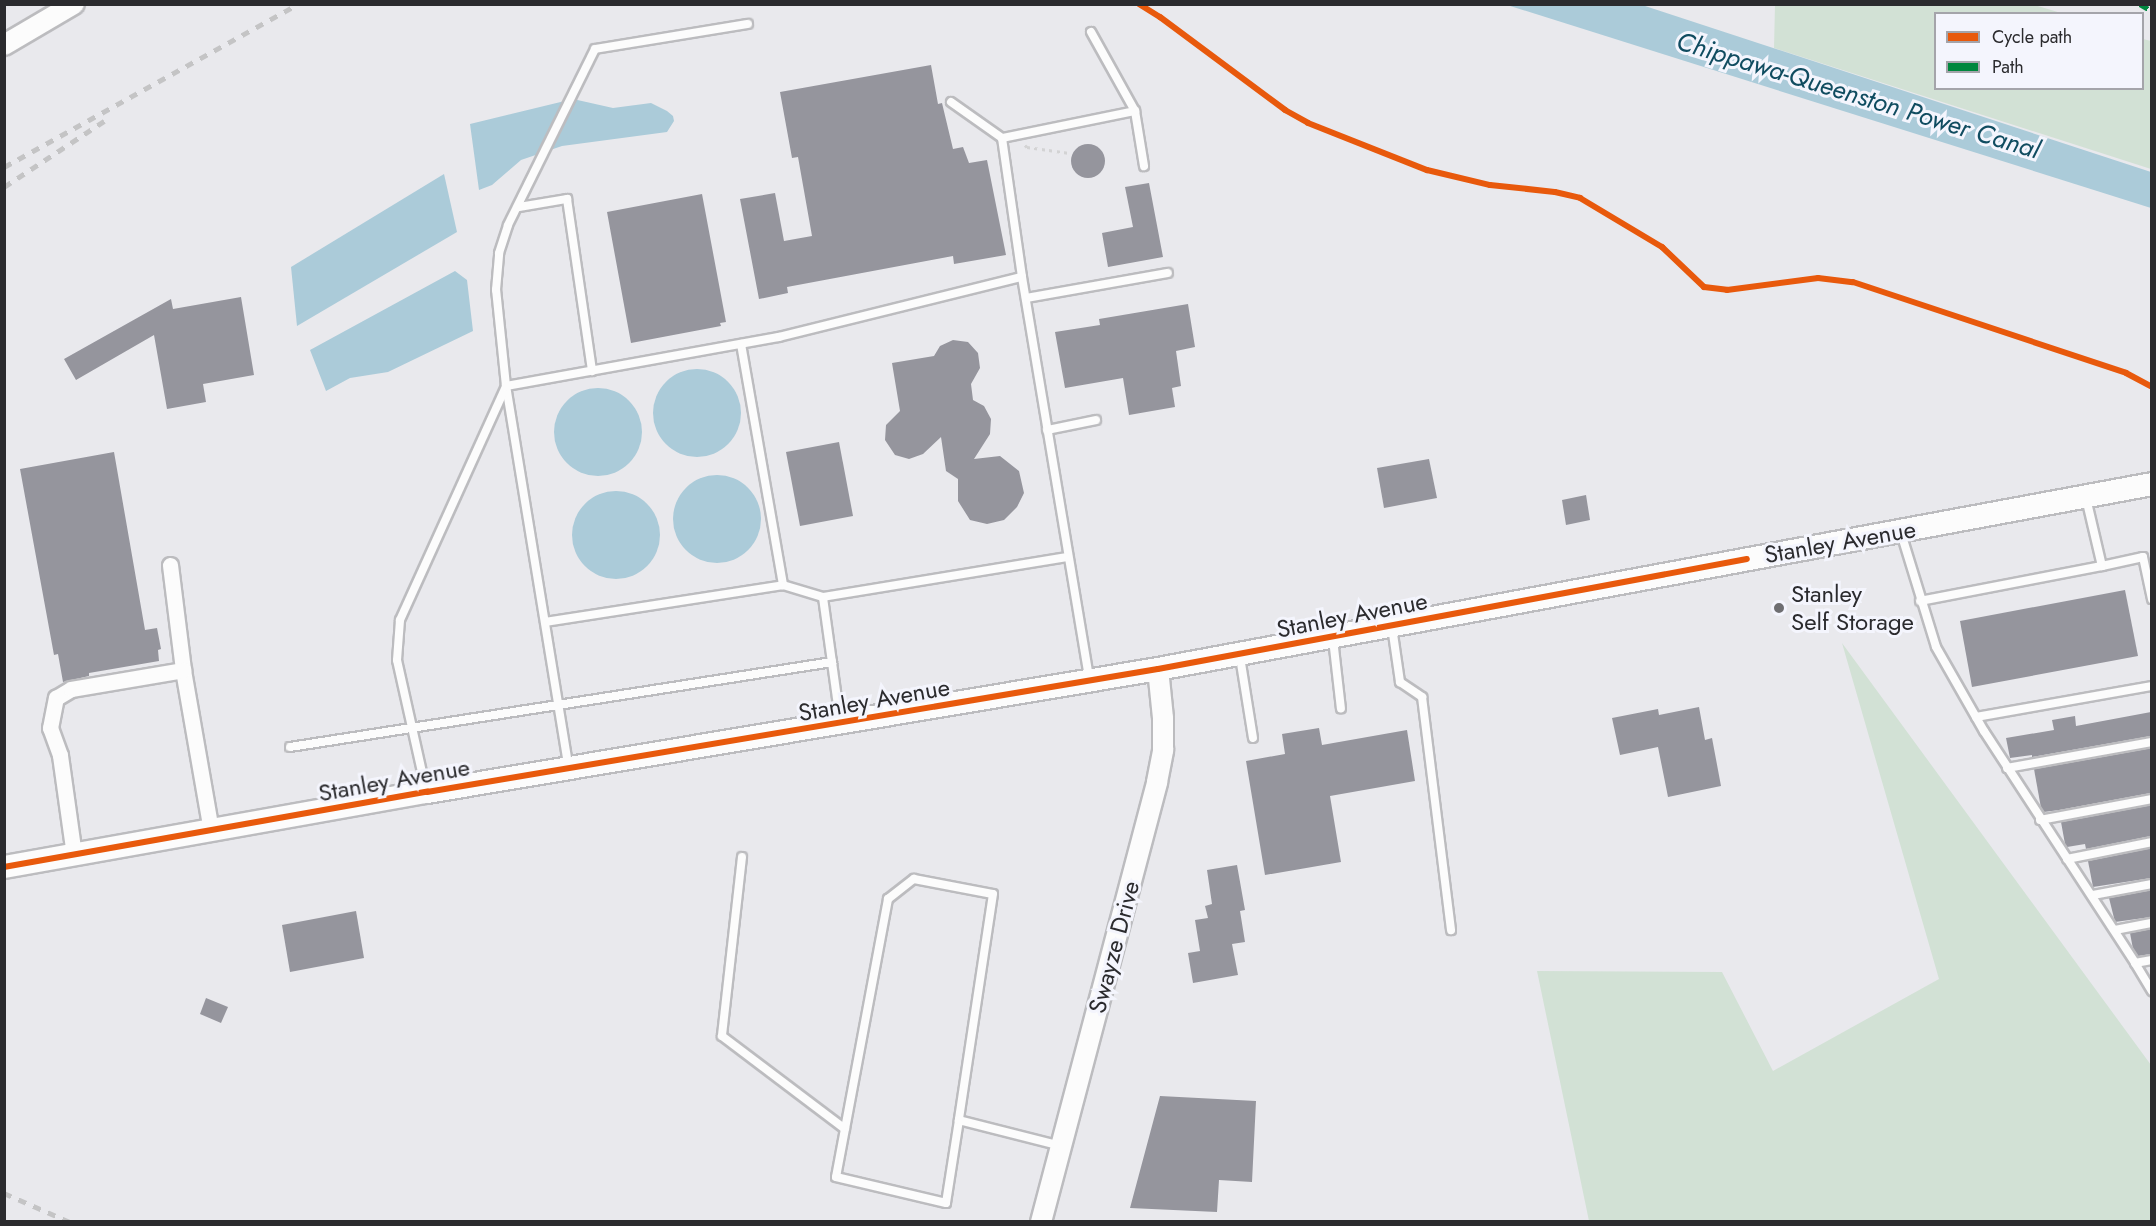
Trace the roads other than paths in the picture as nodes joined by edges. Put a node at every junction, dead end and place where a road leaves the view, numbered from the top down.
1 (74, 4) edge
2 (748, 24) dead end
3 (1091, 32) dead end
4 (4, 45) edge
5 (951, 102) dead end
6 (1135, 111) junction
7 (1002, 138) junction
8 (1144, 166) dead end
9 (519, 207) junction
10 (1168, 273) dead end
11 (1022, 277) junction
12 (1026, 298) junction
13 (741, 344) junction
14 (592, 371) junction
15 (506, 386) junction
16 (1096, 420) dead end
17 (1047, 430) junction
18 (2151, 484) edge
19 (2086, 498) junction
20 (1900, 532) junction
21 (1068, 557) junction
22 (170, 565) dead end
23 (2102, 566) junction
24 (783, 585) junction
25 (823, 597) junction
26 (2151, 599) edge
27 (1920, 601) junction
28 (545, 622) junction
29 (1392, 626) junction
30 (1332, 637) junction
31 (1239, 654) junction
32 (832, 663) junction
33 (1158, 669) junction
34 (183, 670) junction
35 (1089, 681) junction
36 (2151, 686) edge
37 (559, 706) junction
38 (1341, 709) dead end
39 (1976, 717) junction
40 (841, 724) junction
41 (413, 728) junction
42 (1253, 738) dead end
43 (2151, 742) edge
44 (290, 747) dead end
45 (2007, 768) junction
46 (569, 769) junction
47 (427, 792) junction
48 (2151, 799) edge
49 (2040, 820) junction
50 (210, 830) junction
51 (2151, 842) edge
52 (74, 855) junction
53 (742, 857) dead end
54 (2067, 859) junction
55 (4, 867) edge
56 (2151, 884) edge
57 (2093, 895) junction
58 (2151, 923) edge
59 (1451, 930) dead end
60 (2115, 930) junction
61 (2151, 960) edge
62 (2136, 963) junction
63 (2151, 991) edge
64 (959, 1120) junction
65 (845, 1129) junction
66 (1062, 1147) junction
67 (1041, 1221) edge

1 - 4 street
2 - 9 lane
3 - 6 lane
5 - 7 lane
6 - 7 lane
6 - 8 lane
7 - 11 lane
9 - 14 lane
9 - 15 lane
10 - 12 lane
11 - 12 lane
11 - 13 lane
12 - 17 lane
13 - 14 lane
13 - 24 lane
14 - 15 lane
15 - 28 lane
15 - 41 lane
16 - 17 lane
17 - 21 lane
18 - 19 main road, Stanley Avenue
19 - 20 main road, Stanley Avenue
19 - 23 lane
20 - 27 lane
20 - 29 main road, Stanley Avenue
21 - 25 lane
21 - 35 lane
22 - 34 street
23 - 26 lane
23 - 27 lane
24 - 25 lane
24 - 28 lane
25 - 32 lane
27 - 39 lane
28 - 37 lane
29 - 30 main road, Stanley Avenue
29 - 59 lane
30 - 31 main road, Stanley Avenue
30 - 38 lane
31 - 33 main road, Stanley Avenue
31 - 42 lane
32 - 37 lane
32 - 40 lane
33 - 35 main road, Stanley Avenue
33 - 66 street, Swayze Drive
34 - 50 street
34 - 52 street
35 - 40 main road, Stanley Avenue
36 - 39 lane
37 - 41 lane
37 - 46 lane
39 - 45 lane
40 - 46 main road, Stanley Avenue
41 - 44 lane
41 - 47 lane
43 - 45 lane
45 - 49 lane
46 - 47 main road, Stanley Avenue
47 - 50 main road, Stanley Avenue
48 - 49 lane
49 - 54 lane
50 - 52 main road, Stanley Avenue
51 - 54 lane
52 - 55 main road, Stanley Avenue
53 - 65 lane
54 - 57 lane
56 - 57 lane
57 - 60 lane
58 - 60 lane
60 - 62 lane
61 - 62 lane
62 - 63 lane
64 - 65 lane
64 - 65 lane
64 - 66 lane
66 - 67 street, Swayze Drive

